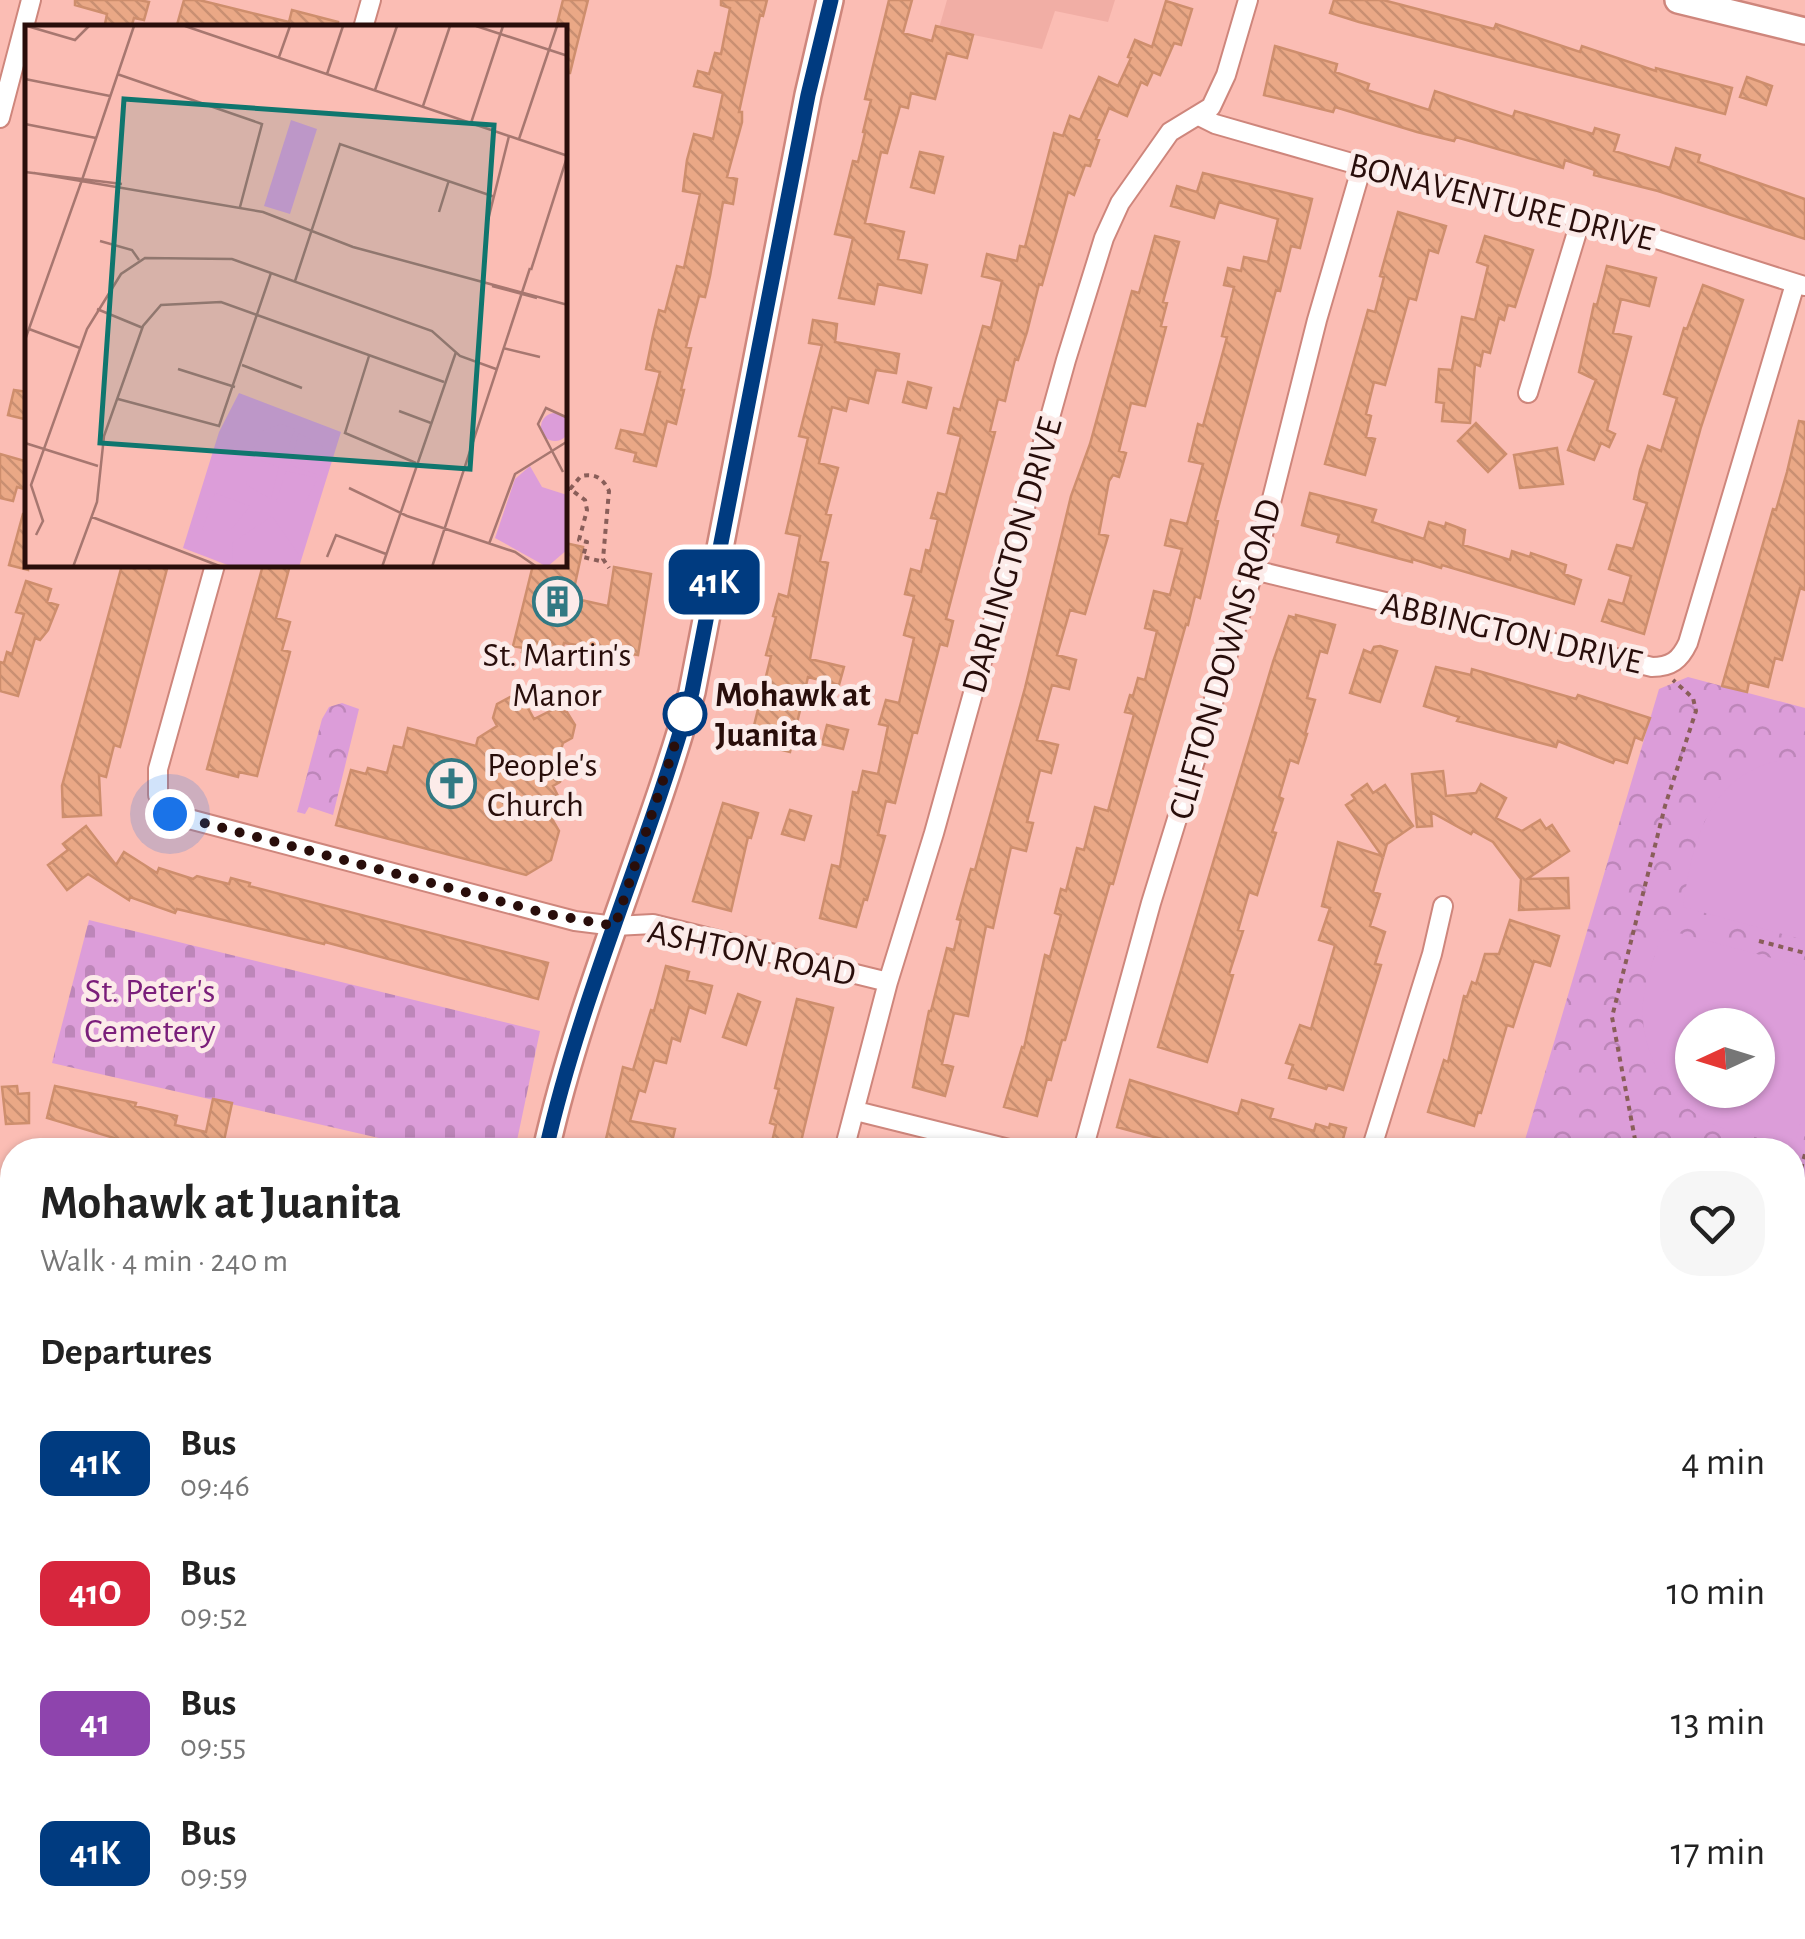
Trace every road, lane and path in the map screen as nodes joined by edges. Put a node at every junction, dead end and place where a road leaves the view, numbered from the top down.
1 (31, 0) edge
2 (371, 0) edge
3 (830, 0) edge
4 (1248, 0) edge
5 (1678, 0) edge
6 (364, 25) edge
7 (1805, 32) edge
8 (1199, 116) junction
9 (0, 118) edge
10 (1362, 166) junction
11 (1582, 219) junction
12 (1800, 285) edge
13 (1528, 392) dead end
14 (568, 489) edge
15 (214, 568) edge
16 (1254, 570) junction
17 (1666, 666) junction
18 (1443, 906) dead end
19 (615, 926) junction
20 (1759, 941) dead end
21 (1805, 953) edge
22 (888, 982) junction
23 (856, 1111) junction
24 (549, 1138) edge
25 (848, 1138) edge
26 (965, 1138) edge
27 (1085, 1138) edge
28 (1375, 1138) edge
29 (1636, 1138) edge

1 - 9 street
2 - 6 street
3 - 19 main road
4 - 8 street, DARLINGTON DRIVE
5 - 7 main road
8 - 10 street, BONAVENTURE DRIVE
8 - 22 street, DARLINGTON DRIVE
10 - 11 street, BONAVENTURE DRIVE
10 - 16 street, CLIFTON DOWNS ROAD
11 - 12 street, BONAVENTURE DRIVE
11 - 13 street
12 - 17 street, ABBINGTON DRIVE
14 - 14 path
15 - 19 street, ASHTON ROAD
16 - 17 street, ABBINGTON DRIVE
16 - 27 street, CLIFTON DOWNS ROAD
17 - 29 path
18 - 28 street
19 - 22 street, ASHTON ROAD
19 - 24 main road
20 - 21 path
22 - 23 street, DARLINGTON DRIVE
23 - 25 street, DARLINGTON DRIVE
23 - 26 street

